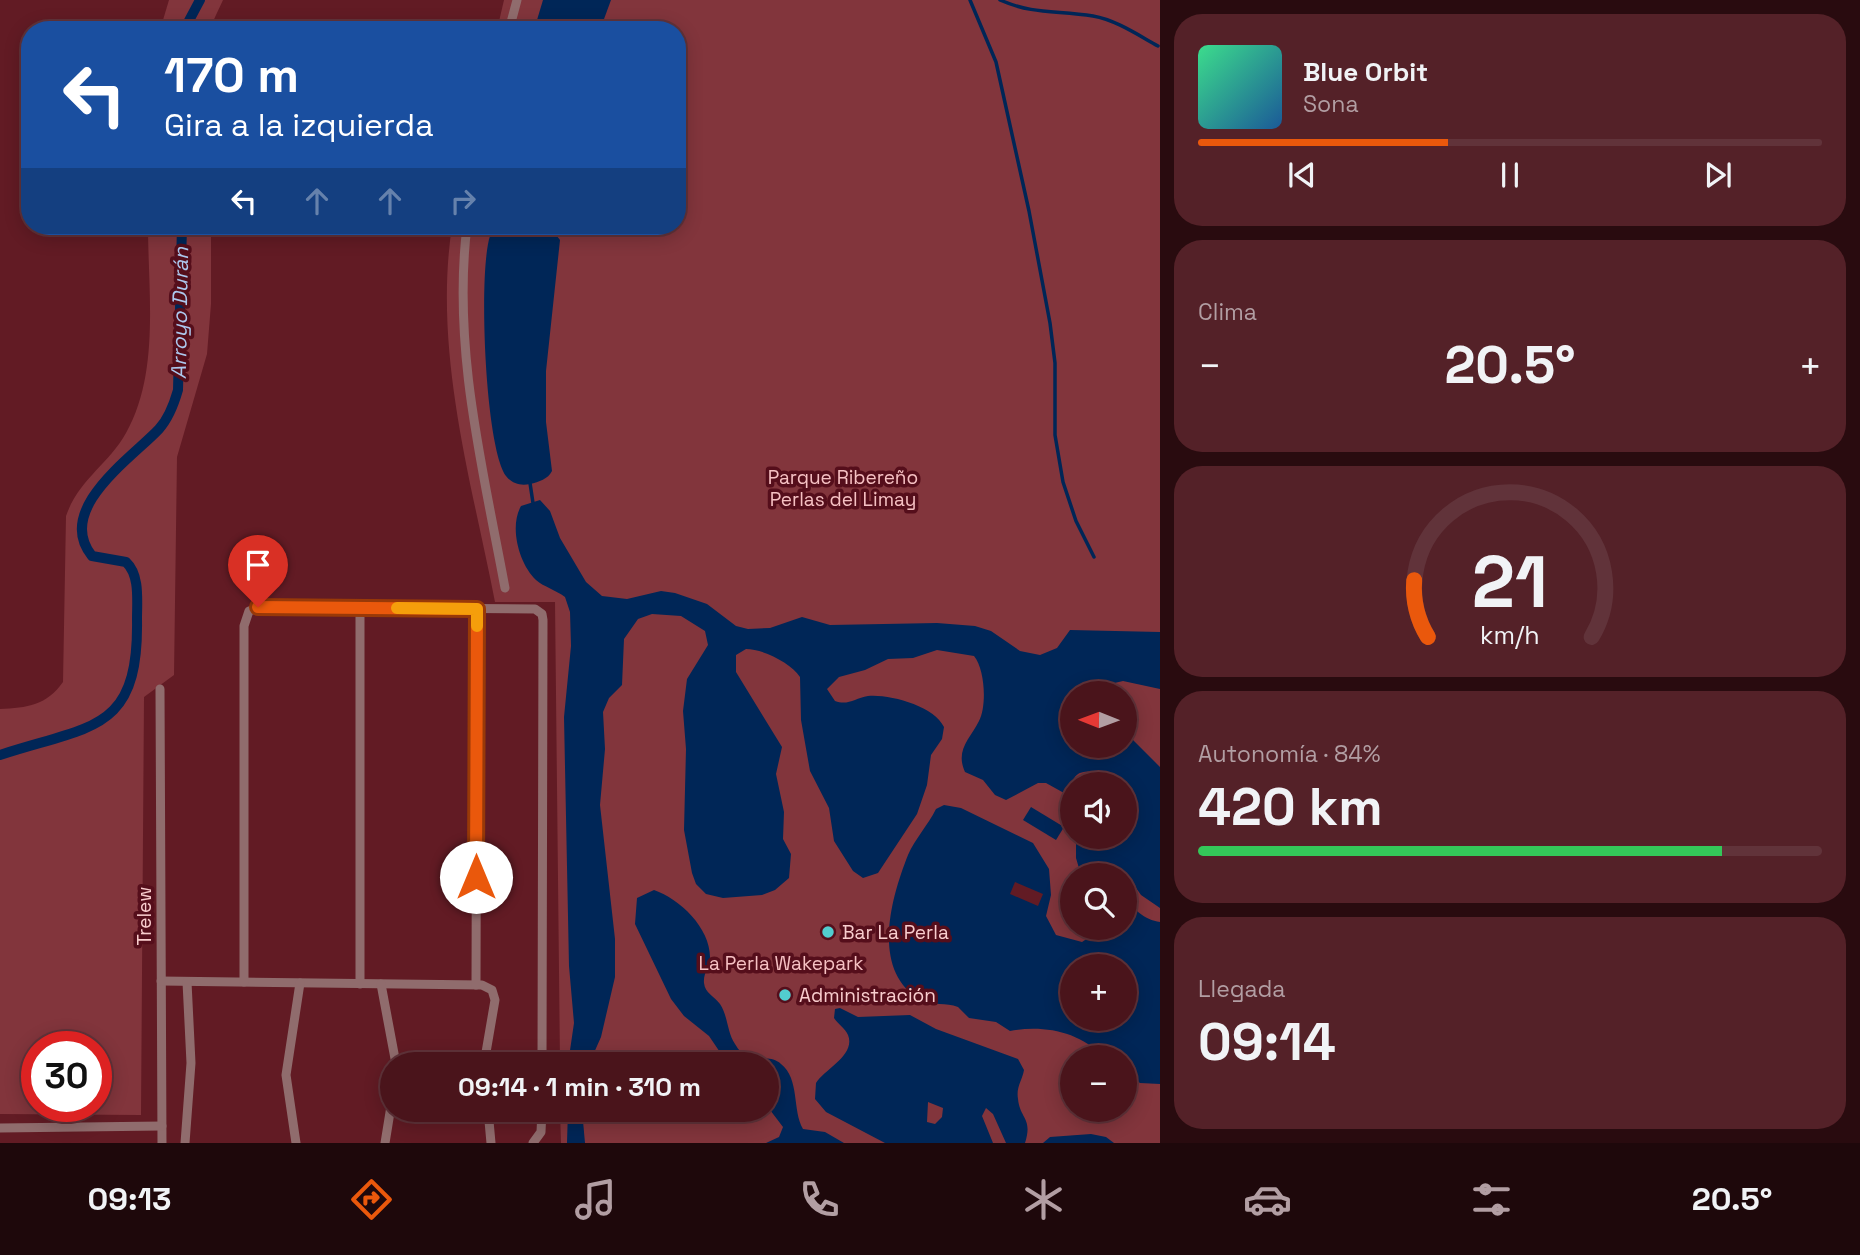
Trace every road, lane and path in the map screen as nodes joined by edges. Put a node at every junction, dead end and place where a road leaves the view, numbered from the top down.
1 (517, 0) edge
2 (511, 21) edge
3 (466, 235) edge
4 (505, 588) dead end
5 (360, 608) junction
6 (477, 609) junction
7 (160, 688) dead end
8 (161, 981) junction
9 (187, 982) junction
10 (244, 982) junction
11 (300, 983) junction
12 (360, 984) junction
13 (381, 984) junction
14 (476, 985) junction
15 (394, 1052) edge
16 (486, 1052) edge
17 (542, 1052) edge
18 (388, 1122) edge
19 (489, 1122) edge
20 (541, 1122) edge
21 (162, 1126) junction
22 (0, 1128) edge
23 (162, 1143) edge
24 (185, 1143) edge
25 (296, 1143) edge
26 (385, 1143) edge
27 (491, 1143) edge
28 (533, 1143) edge

1 - 2 street
3 - 4 street
5 - 6 street
5 - 10 street
5 - 12 street
6 - 14 street
6 - 17 street
7 - 8 street, Trelew
8 - 9 street
8 - 21 street, Trelew
9 - 10 street
9 - 24 street
10 - 11 street
11 - 12 street
11 - 25 street
12 - 13 street
13 - 14 street
13 - 15 street
14 - 16 street
18 - 26 street
19 - 27 street
20 - 28 street
21 - 22 street
21 - 23 street, Trelew

